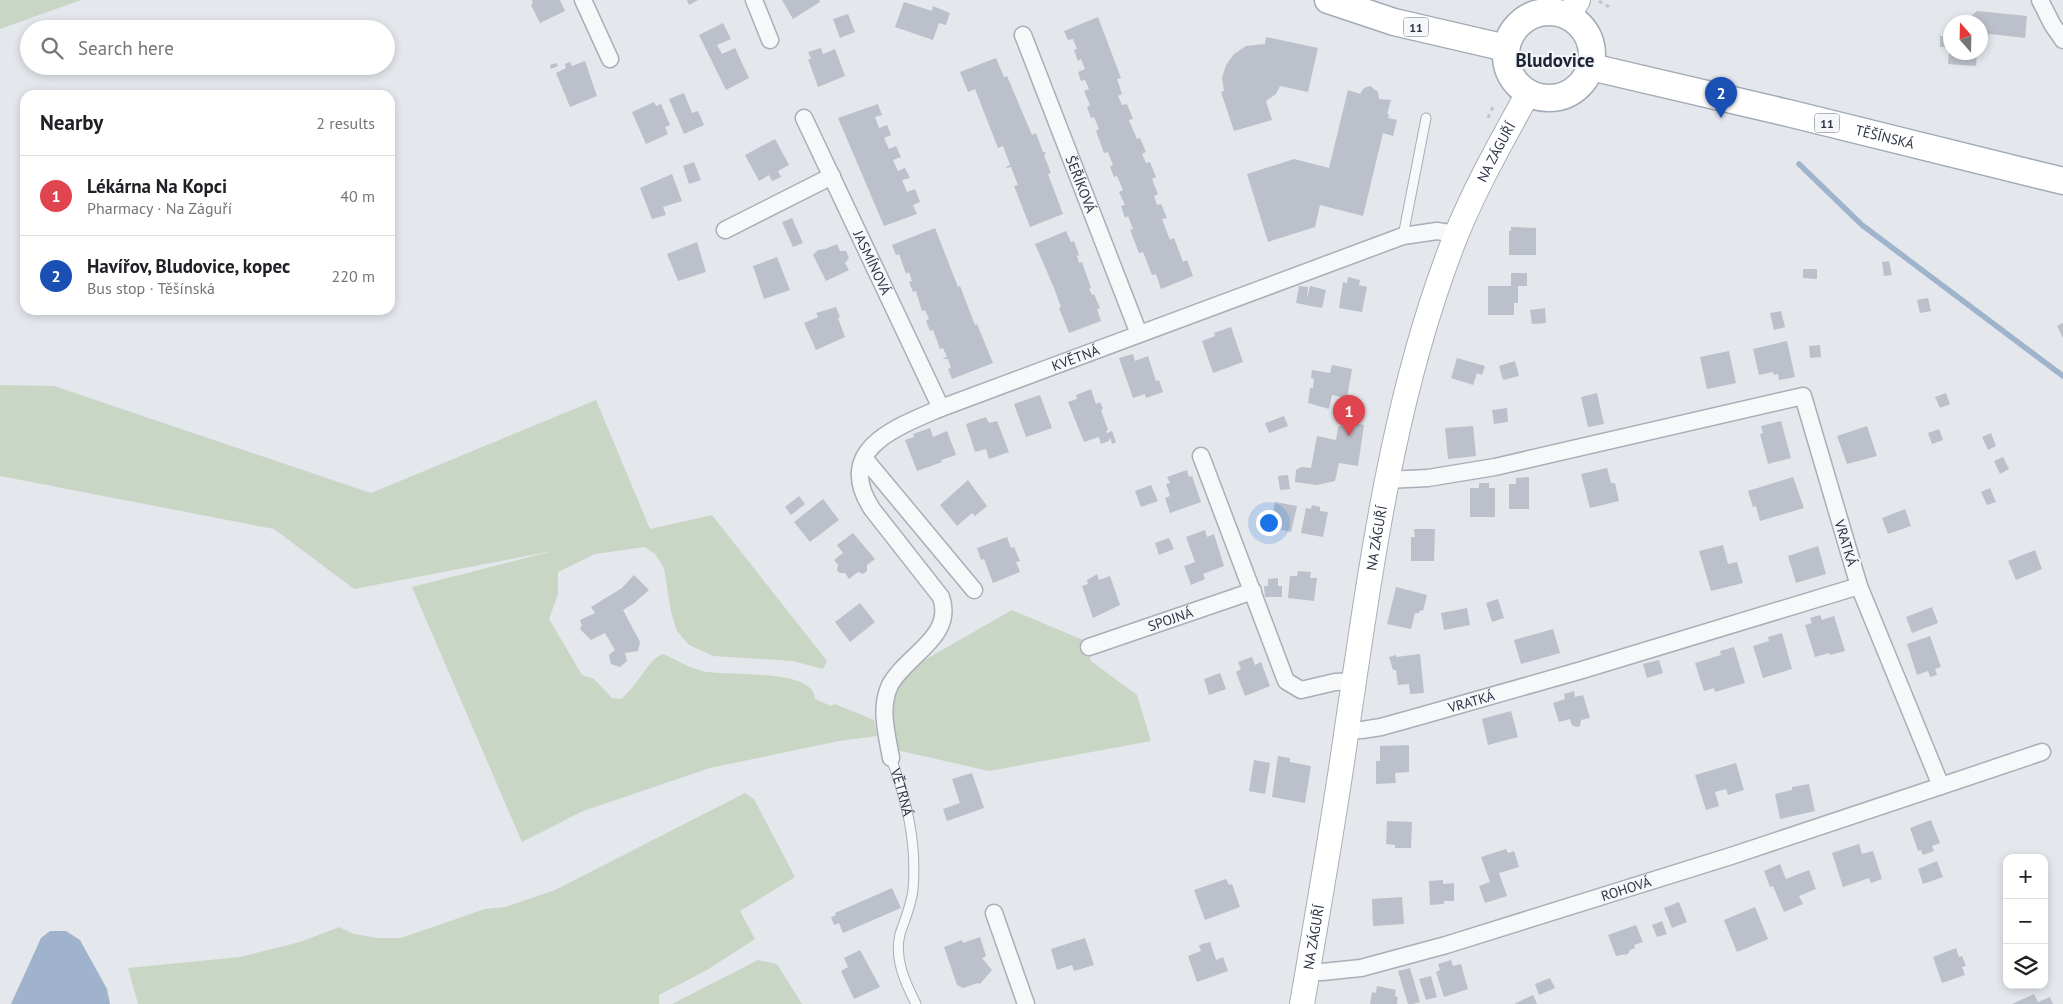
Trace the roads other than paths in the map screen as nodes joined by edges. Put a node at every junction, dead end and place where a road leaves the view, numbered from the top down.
1 (584, 0) edge
2 (754, 0) edge
3 (1328, 0) edge
4 (2040, 0) edge
5 (1573, 8) edge
6 (1023, 35) dead end
7 (770, 40) dead end
8 (2063, 40) edge
9 (1506, 48) junction
10 (610, 59) dead end
11 (1591, 67) junction
12 (1528, 93) junction
13 (804, 118) dead end
14 (1426, 118) dead end
15 (832, 176) junction
16 (2063, 181) edge
17 (725, 230) dead end
18 (1457, 234) junction
19 (1403, 236) junction
20 (1139, 334) junction
21 (941, 408) junction
22 (1201, 456) dead end
23 (865, 459) junction
24 (1386, 480) junction
25 (1859, 586) junction
26 (974, 590) dead end
27 (1252, 591) junction
28 (942, 597) joint
29 (1089, 648) dead end
30 (1354, 681) junction
31 (1347, 730) junction
32 (2042, 752) dead end
33 (891, 758) joint
34 (1941, 786) junction
35 (994, 913) dead end
36 (1308, 971) junction
37 (916, 1004) edge
38 (1026, 1004) edge
39 (1302, 1004) edge

1 - 10 street
2 - 7 street
3 - 9 main road, 11
4 - 8 street
5 - 9 main road
5 - 11 main road
6 - 20 street, ŠEŘÍKOVÁ
9 - 12 main road
11 - 12 main road
11 - 16 main road, TĚŠÍNSKÁ / 11
12 - 18 street, NA ZÁGUŘÍ
13 - 15 street, JASMÍNOVÁ
14 - 19 lane
15 - 17 street
15 - 21 street, JASMÍNOVÁ
18 - 19 street, KVĚTNÁ
18 - 24 street, NA ZÁGUŘÍ
19 - 20 street, KVĚTNÁ
20 - 21 street, KVĚTNÁ
21 - 23 street, KVĚTNÁ
22 - 27 street
23 - 26 street
23 - 28 street, KVĚTNÁ
24 - 25 street, VRATKÁ
24 - 30 street, NA ZÁGUŘÍ
25 - 31 street, VRATKÁ
25 - 34 street
27 - 29 street, SPOJNÁ
27 - 30 street
28 - 33 street, VĚTRNÁ
30 - 31 street, NA ZÁGUŘÍ
31 - 36 street, NA ZÁGUŘÍ
32 - 34 street, ROHOVÁ
33 - 37 lane, VĚTRNÁ
34 - 36 street, ROHOVÁ
35 - 38 street
36 - 39 street, NA ZÁGUŘÍ

